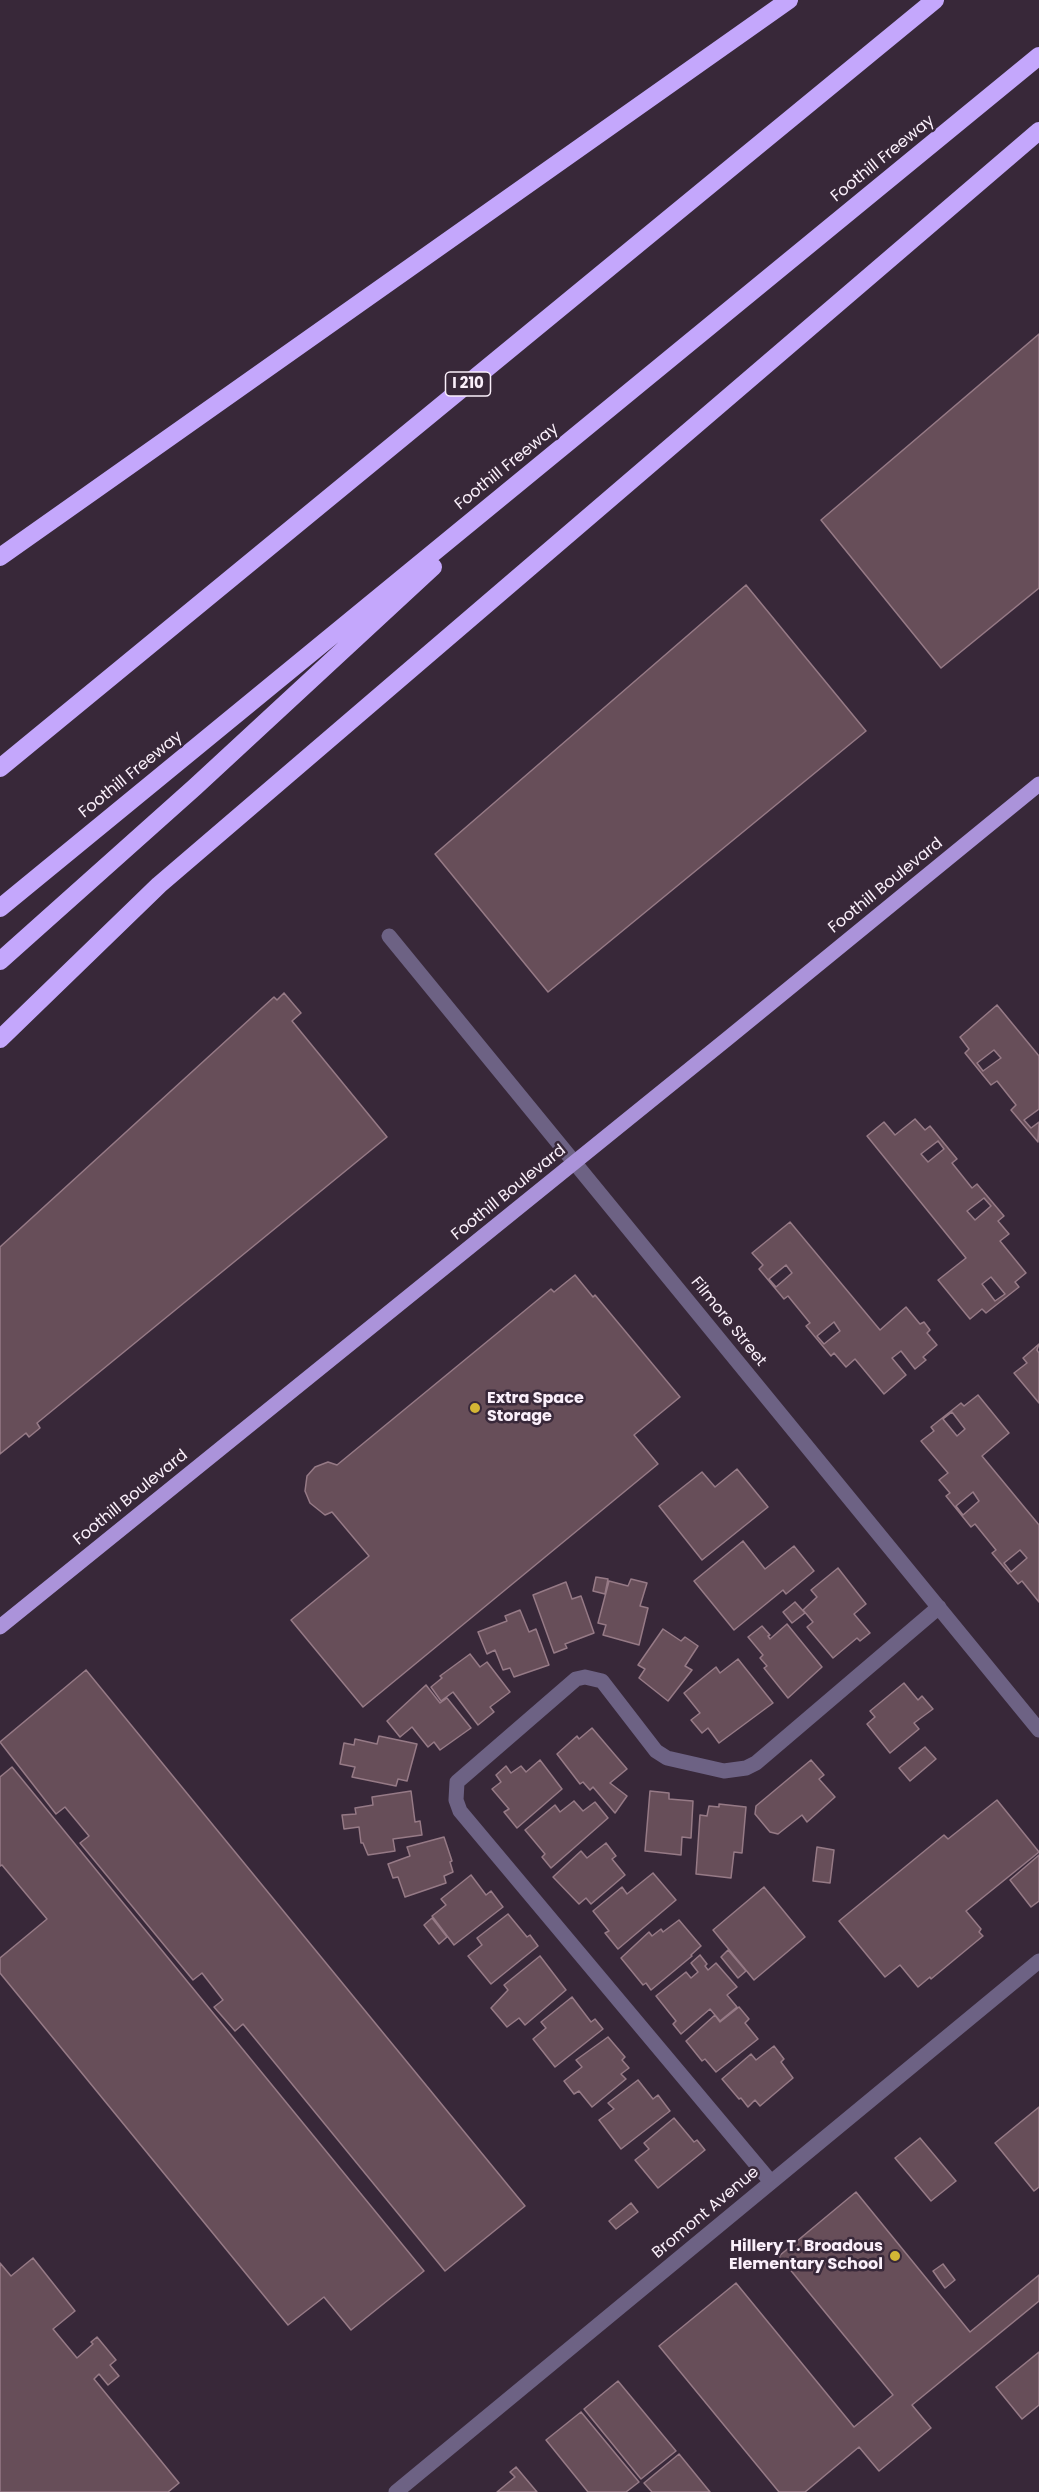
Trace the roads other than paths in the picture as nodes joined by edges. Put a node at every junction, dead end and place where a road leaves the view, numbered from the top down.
1 (789, 0) edge
2 (935, 0) edge
3 (1039, 56) edge
4 (1039, 131) edge
5 (573, 438) junction
6 (0, 557) edge
7 (0, 768) edge
8 (1039, 783) edge
9 (0, 908) edge
10 (389, 936) dead end
11 (0, 962) edge
12 (0, 1038) edge
13 (574, 1163) junction
14 (939, 1608) junction
15 (0, 1627) edge
16 (1039, 1730) edge
17 (1039, 1961) edge
18 (771, 2182) junction
19 (396, 2492) edge

1 - 6 highway
2 - 7 highway, I 210
3 - 5 highway, Foothill Freeway
4 - 12 highway
5 - 9 highway, Foothill Freeway
5 - 11 highway
8 - 13 main road, Foothill Boulevard
10 - 13 street, Filmore Street
13 - 14 street, Filmore Street
13 - 15 main road, Foothill Boulevard
14 - 16 street, Filmore Street
14 - 18 street
17 - 18 street, Bromont Avenue
18 - 19 street, Bromont Avenue

